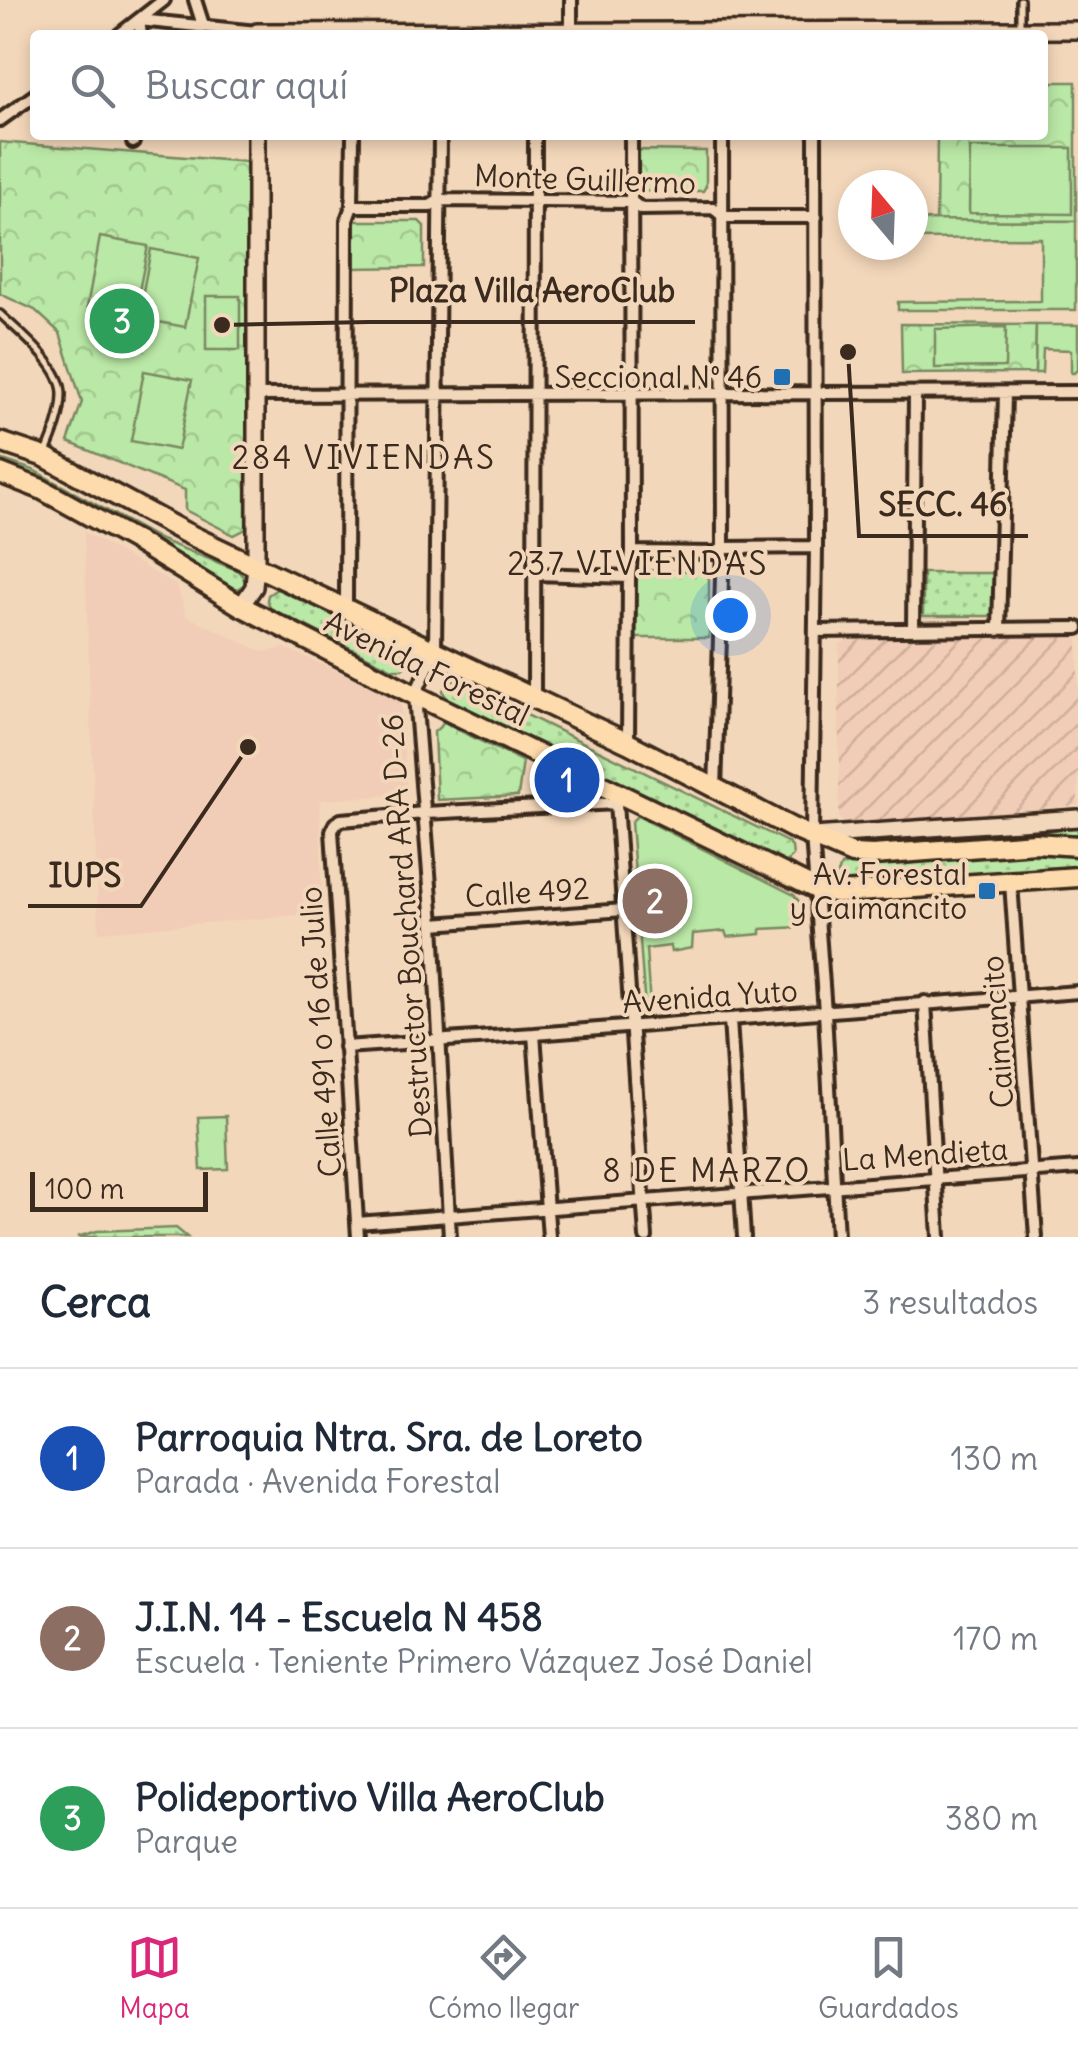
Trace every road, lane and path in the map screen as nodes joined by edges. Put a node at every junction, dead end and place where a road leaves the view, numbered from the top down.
1 (164, 0) edge
2 (195, 0) edge
3 (571, 0) edge
4 (1020, 0) edge
5 (139, 20) junction
6 (203, 25) junction
7 (126, 30) edge
8 (140, 30) edge
9 (236, 30) edge
10 (571, 30) edge
11 (1020, 30) joint
12 (1078, 30) edge
13 (30, 99) edge
14 (0, 120) edge
15 (256, 140) edge
16 (353, 140) edge
17 (440, 140) edge
18 (535, 140) edge
19 (631, 140) edge
20 (722, 140) edge
21 (816, 140) edge
22 (440, 200) junction
23 (534, 200) junction
24 (632, 202) junction
25 (352, 206) junction
26 (724, 217) junction
27 (816, 218) junction
28 (0, 314) edge
29 (1078, 392) edge
30 (816, 393) junction
31 (440, 394) junction
32 (535, 394) junction
33 (632, 394) junction
34 (723, 394) junction
35 (916, 394) junction
36 (1004, 394) junction
37 (256, 395) junction
38 (347, 395) junction
39 (0, 442) edge
40 (45, 457) junction
41 (0, 473) edge
42 (816, 547) junction
43 (723, 548) junction
44 (632, 552) junction
45 (256, 564) junction
46 (534, 574) junction
47 (629, 577) junction
48 (242, 606) junction
49 (346, 607) junction
50 (1078, 628) edge
51 (914, 630) junction
52 (999, 630) junction
53 (815, 631) junction
54 (435, 651) junction
55 (416, 695) junction
56 (534, 698) junction
57 (628, 743) junction
58 (715, 789) junction
59 (619, 799) junction
60 (425, 813) junction
61 (1078, 818) edge
62 (812, 836) junction
63 (1078, 846) edge
64 (1078, 877) edge
65 (1011, 883) junction
66 (816, 890) junction
67 (624, 910) junction
68 (433, 924) junction
69 (1078, 992) edge
70 (1020, 996) junction
71 (925, 1002) junction
72 (826, 1012) junction
73 (730, 1020) junction
74 (630, 1027) junction
75 (534, 1034) junction
76 (440, 1041) junction
77 (345, 1047) junction
78 (1078, 1168) edge
79 (1032, 1172) junction
80 (935, 1179) junction
81 (834, 1186) junction
82 (742, 1193) junction
83 (644, 1201) junction
84 (547, 1208) junction
85 (449, 1216) junction
86 (357, 1223) junction
87 (358, 1237) edge
88 (450, 1237) edge
89 (548, 1237) edge
90 (646, 1237) edge
91 (744, 1237) edge
92 (837, 1237) edge
93 (938, 1237) edge
94 (1036, 1237) edge

1 - 5 street
2 - 6 street
3 - 10 street
4 - 11 lane
5 - 6 street
5 - 7 street
5 - 8 street
6 - 9 street
11 - 12 street
13 - 14 street
15 - 37 street
16 - 25 street
17 - 22 street, Destructor Bouchard ARA D-26
18 - 23 street
19 - 24 street
20 - 26 street
21 - 27 street
22 - 23 street, Monte Guillermo
22 - 25 street, Monte Guillermo
22 - 31 street, Destructor Bouchard ARA D-26
23 - 24 street, Monte Guillermo
23 - 32 street
24 - 26 street, Monte Guillermo
24 - 33 street
25 - 38 street
26 - 27 street, Monte Guillermo
26 - 34 street
27 - 30 street
28 - 40 lane
29 - 36 street
30 - 34 street
30 - 35 street
30 - 42 street
31 - 32 street
31 - 38 street
31 - 54 street, Destructor Bouchard ARA D-26
32 - 33 street
32 - 46 street
33 - 34 street
33 - 44 street
34 - 43 street
35 - 36 street
35 - 51 street
36 - 52 street
37 - 38 street
37 - 45 street
38 - 49 street
39 - 40 main road, Avenida Forestal
40 - 45 main road, Avenida Forestal
41 - 48 main road, Avenida Forestal
42 - 43 street
42 - 53 street
43 - 44 street
43 - 58 street
44 - 47 street
45 - 48 street
45 - 49 main road, Avenida Forestal
46 - 47 street
46 - 56 street
47 - 57 street
48 - 55 main road, Avenida Forestal
49 - 54 main road, Avenida Forestal
50 - 52 street
51 - 52 street
51 - 53 street
53 - 62 street
54 - 55 street, Destructor Bouchard ARA D-26
54 - 56 main road, Avenida Forestal
55 - 59 main road, Avenida Forestal
55 - 60 street, Destructor Bouchard ARA D-26
56 - 57 main road, Avenida Forestal
57 - 58 main road, Avenida Forestal
58 - 62 main road, Avenida Forestal
59 - 60 street
59 - 66 main road, Avenida Forestal
59 - 67 street
60 - 68 street, Destructor Bouchard ARA D-26
60 - 77 street, Calle 491 o 16 de Julio
61 - 62 street, Avenida Forestal
62 - 63 main road, Avenida Forestal
62 - 66 street
64 - 65 main road, Avenida Forestal
65 - 66 main road, Avenida Forestal
65 - 70 street, Caimancito
66 - 72 street
67 - 68 street, Calle 492
67 - 74 street
68 - 76 street, Destructor Bouchard ARA D-26
69 - 70 street, Avenida Yuto
70 - 71 street, Avenida Yuto
70 - 79 street, Caimancito
71 - 72 street, Avenida Yuto
71 - 80 street
72 - 73 street, Avenida Yuto
72 - 81 street
73 - 74 street, Avenida Yuto
73 - 82 street
74 - 75 street, Avenida Yuto
74 - 83 street
75 - 76 street, Avenida Yuto
75 - 84 street
76 - 77 street, Avenida Yuto
76 - 85 street, Destructor Bouchard ARA D-26
77 - 86 street, Calle 491 o 16 de Julio
78 - 79 street, La Mendieta
79 - 80 street, La Mendieta
79 - 94 street, Caimancito
80 - 81 street, La Mendieta
80 - 93 street
81 - 82 street, La Mendieta
81 - 92 street
82 - 83 street, La Mendieta
82 - 91 street
83 - 84 street, La Mendieta
83 - 90 street
84 - 85 street, La Mendieta
84 - 89 street
85 - 86 street, La Mendieta
85 - 88 street, Destructor Bouchard ARA D-26
86 - 87 street, Calle 491 o 16 de Julio

